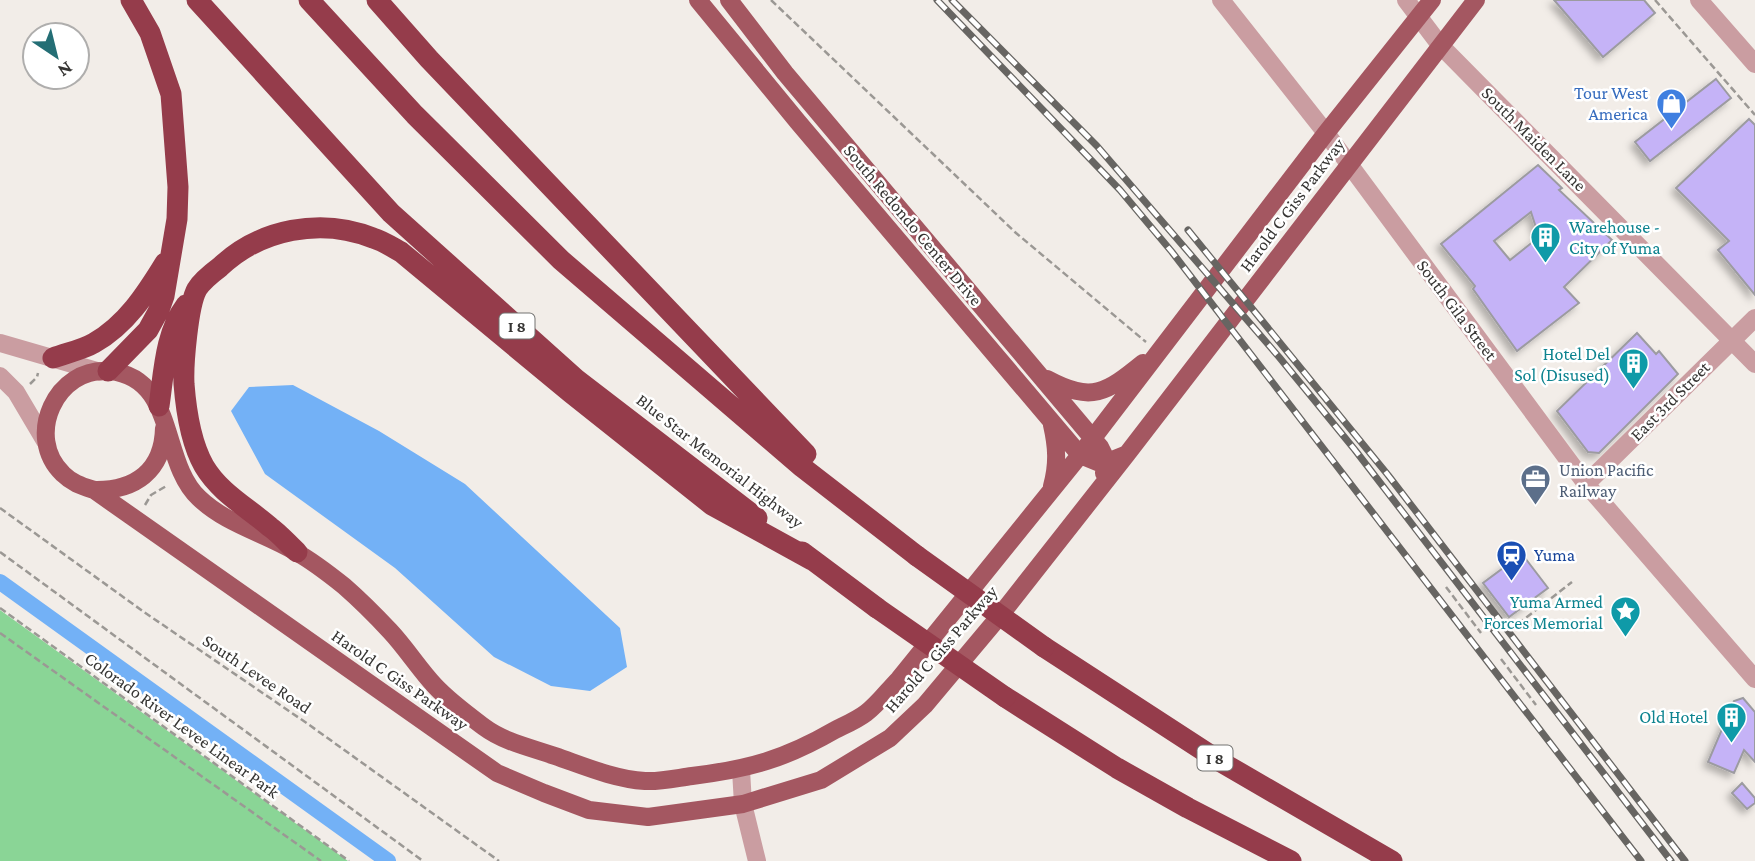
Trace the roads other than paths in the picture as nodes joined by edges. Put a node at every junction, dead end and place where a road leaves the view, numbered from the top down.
1 (131, 0) edge
2 (197, 0) edge
3 (309, 0) edge
4 (377, 0) edge
5 (698, 0) edge
6 (729, 0) edge
7 (1221, 0) edge
8 (1406, 0) edge
9 (1432, 0) edge
10 (1476, 0) edge
11 (1699, 0) edge
12 (1418, 16) junction
13 (1440, 45) junction
14 (1755, 64) edge
15 (1326, 134) junction
16 (1349, 165) junction
17 (170, 256) junction
18 (197, 290) junction
19 (1755, 318) edge
20 (1732, 340) junction
21 (0, 343) edge
22 (1165, 345) junction
23 (46, 364) junction
24 (1755, 364) edge
25 (104, 371) junction
26 (1040, 375) junction
27 (0, 376) edge
28 (162, 415) junction
29 (1052, 425) junction
30 (1093, 439) junction
31 (46, 441) junction
32 (1127, 454) junction
33 (1080, 455) junction
34 (1105, 463) junction
35 (1586, 484) junction
36 (94, 490) junction
37 (1050, 493) junction
38 (1095, 495) junction
39 (868, 519) junction
40 (297, 552) junction
41 (812, 560) junction
42 (1755, 679) edge
43 (741, 770) junction
44 (743, 804) junction
45 (757, 861) edge
46 (1292, 861) edge
47 (1392, 861) edge

1 - 17 highway
2 - 41 highway, Blue Star Memorial Highway / I 8
3 - 39 highway, I 8
4 - 39 highway
5 - 29 main road, South Redondo Center Drive
6 - 26 main road, South Redondo Center Drive
7 - 15 street, South Gila Street
8 - 12 street, South Maiden Lane
9 - 12 main road, Harold C Giss Parkway
10 - 13 main road, Harold C Giss Parkway
11 - 14 street
12 - 13 street, South Maiden Lane
12 - 15 main road, Harold C Giss Parkway
13 - 16 main road, Harold C Giss Parkway
13 - 20 street, South Maiden Lane
15 - 16 street, South Gila Street
15 - 22 main road, Harold C Giss Parkway
16 - 32 main road, Harold C Giss Parkway
16 - 35 street, South Gila Street
17 - 23 highway
17 - 25 highway
18 - 28 highway
18 - 40 highway
18 - 41 highway
19 - 20 street, East 3rd Street
20 - 24 street, South Maiden Lane
20 - 35 street, East 3rd Street
21 - 23 street, Harold C Giss Parkway
22 - 26 main road
22 - 30 main road, Harold C Giss Parkway
23 - 25 street, Harold C Giss Parkway
25 - 28 main road, Harold C Giss Parkway
25 - 31 main road
26 - 30 main road, South Redondo Center Drive
27 - 31 street, Harold C Giss Parkway
28 - 36 main road
28 - 40 main road, Harold C Giss Parkway
29 - 33 main road, South Redondo Center Drive
29 - 37 main road
30 - 33 main road, Harold C Giss Parkway
30 - 34 main road, South Redondo Center Drive
31 - 36 main road, Harold C Giss Parkway
32 - 34 main road
32 - 38 main road, Harold C Giss Parkway
33 - 34 main road, South Redondo Center Drive
33 - 37 main road, Harold C Giss Parkway
34 - 38 main road
35 - 42 street, South Gila Street
36 - 44 main road, Harold C Giss Parkway
37 - 43 main road, Harold C Giss Parkway
38 - 44 main road, Harold C Giss Parkway
39 - 47 highway, I 8, bridge
40 - 43 main road, Harold C Giss Parkway
41 - 46 highway, Blue Star Memorial Highway / I 8, bridge
43 - 44 street
44 - 45 street

